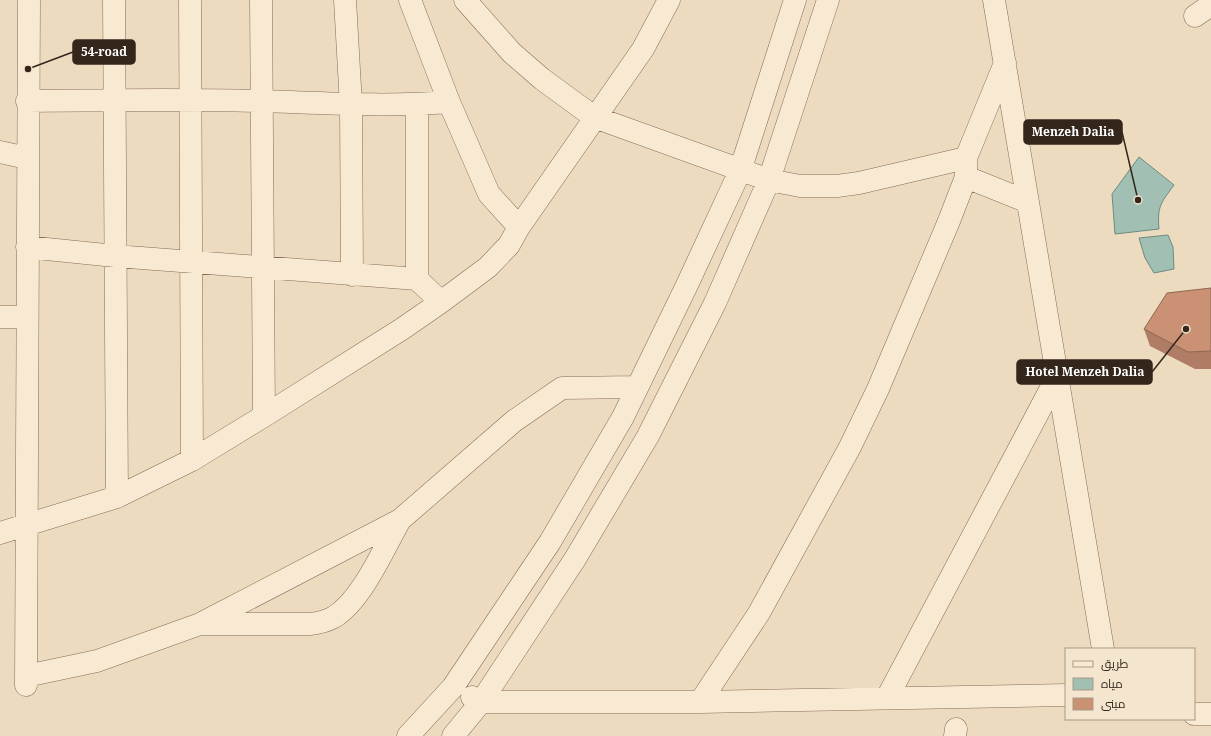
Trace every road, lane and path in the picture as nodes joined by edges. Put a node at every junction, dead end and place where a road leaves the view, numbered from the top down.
1 (29, 0) edge
2 (114, 0) edge
3 (190, 0) edge
4 (262, 0) edge
5 (345, 0) edge
6 (410, 0) edge
7 (465, 0) edge
8 (669, 0) edge
9 (795, 0) edge
10 (828, 0) edge
11 (994, 0) edge
12 (1005, 62) junction
13 (114, 100) junction
14 (190, 100) junction
15 (27, 101) junction
16 (262, 101) junction
17 (449, 102) junction
18 (417, 104) junction
19 (350, 105) junction
20 (594, 117) junction
21 (0, 152) edge
22 (27, 158) junction
23 (966, 168) junction
24 (740, 171) junction
25 (769, 180) junction
26 (1028, 202) junction
27 (519, 227) junction
28 (27, 247) junction
29 (115, 256) junction
30 (191, 261) junction
31 (263, 268) junction
32 (352, 275) junction
33 (417, 279) junction
34 (441, 302) junction
35 (0, 317) edge
36 (27, 317) junction
37 (1057, 377) junction
38 (637, 387) junction
39 (264, 416) junction
40 (192, 460) junction
41 (117, 498) junction
42 (400, 520) junction
43 (26, 526) junction
44 (0, 533) edge
45 (200, 624) junction
46 (1103, 648) edge
47 (453, 687) junction
48 (1065, 695) edge
49 (887, 698) junction
50 (481, 702) junction
51 (700, 702) junction
52 (1195, 714) edge
53 (1211, 714) edge
54 (408, 736) edge
55 (453, 736) edge

1 - 15 street
2 - 13 street
3 - 14 street
4 - 16 street
5 - 19 street
6 - 17 street
7 - 20 street
8 - 20 street
9 - 24 street
10 - 25 street
11 - 12 street
12 - 23 street
12 - 26 street
13 - 14 street
13 - 15 street
13 - 29 street
14 - 16 street
14 - 30 street
15 - 22 street
16 - 19 street
16 - 31 street
17 - 18 street
17 - 27 street
18 - 19 street
18 - 33 street
19 - 32 street
20 - 24 street
20 - 27 street
21 - 22 street
22 - 28 street
23 - 25 street
23 - 26 street
23 - 51 street
24 - 25 street
24 - 38 street
25 - 50 street
26 - 37 street
27 - 34 street
28 - 29 street
28 - 36 street
29 - 30 street
29 - 41 street
30 - 31 street
30 - 40 street
31 - 32 street
31 - 39 street
32 - 33 street
33 - 34 street
34 - 39 street
35 - 36 street
36 - 43 street
37 - 46 street
37 - 49 street
38 - 42 street
38 - 47 street
39 - 40 street
40 - 41 street
41 - 43 street
42 - 45 street
42 - 45 street
43 - 44 street
43 - 45 street
47 - 50 street
47 - 54 street
48 - 49 street
49 - 51 street
50 - 51 street
50 - 55 street
52 - 53 street

